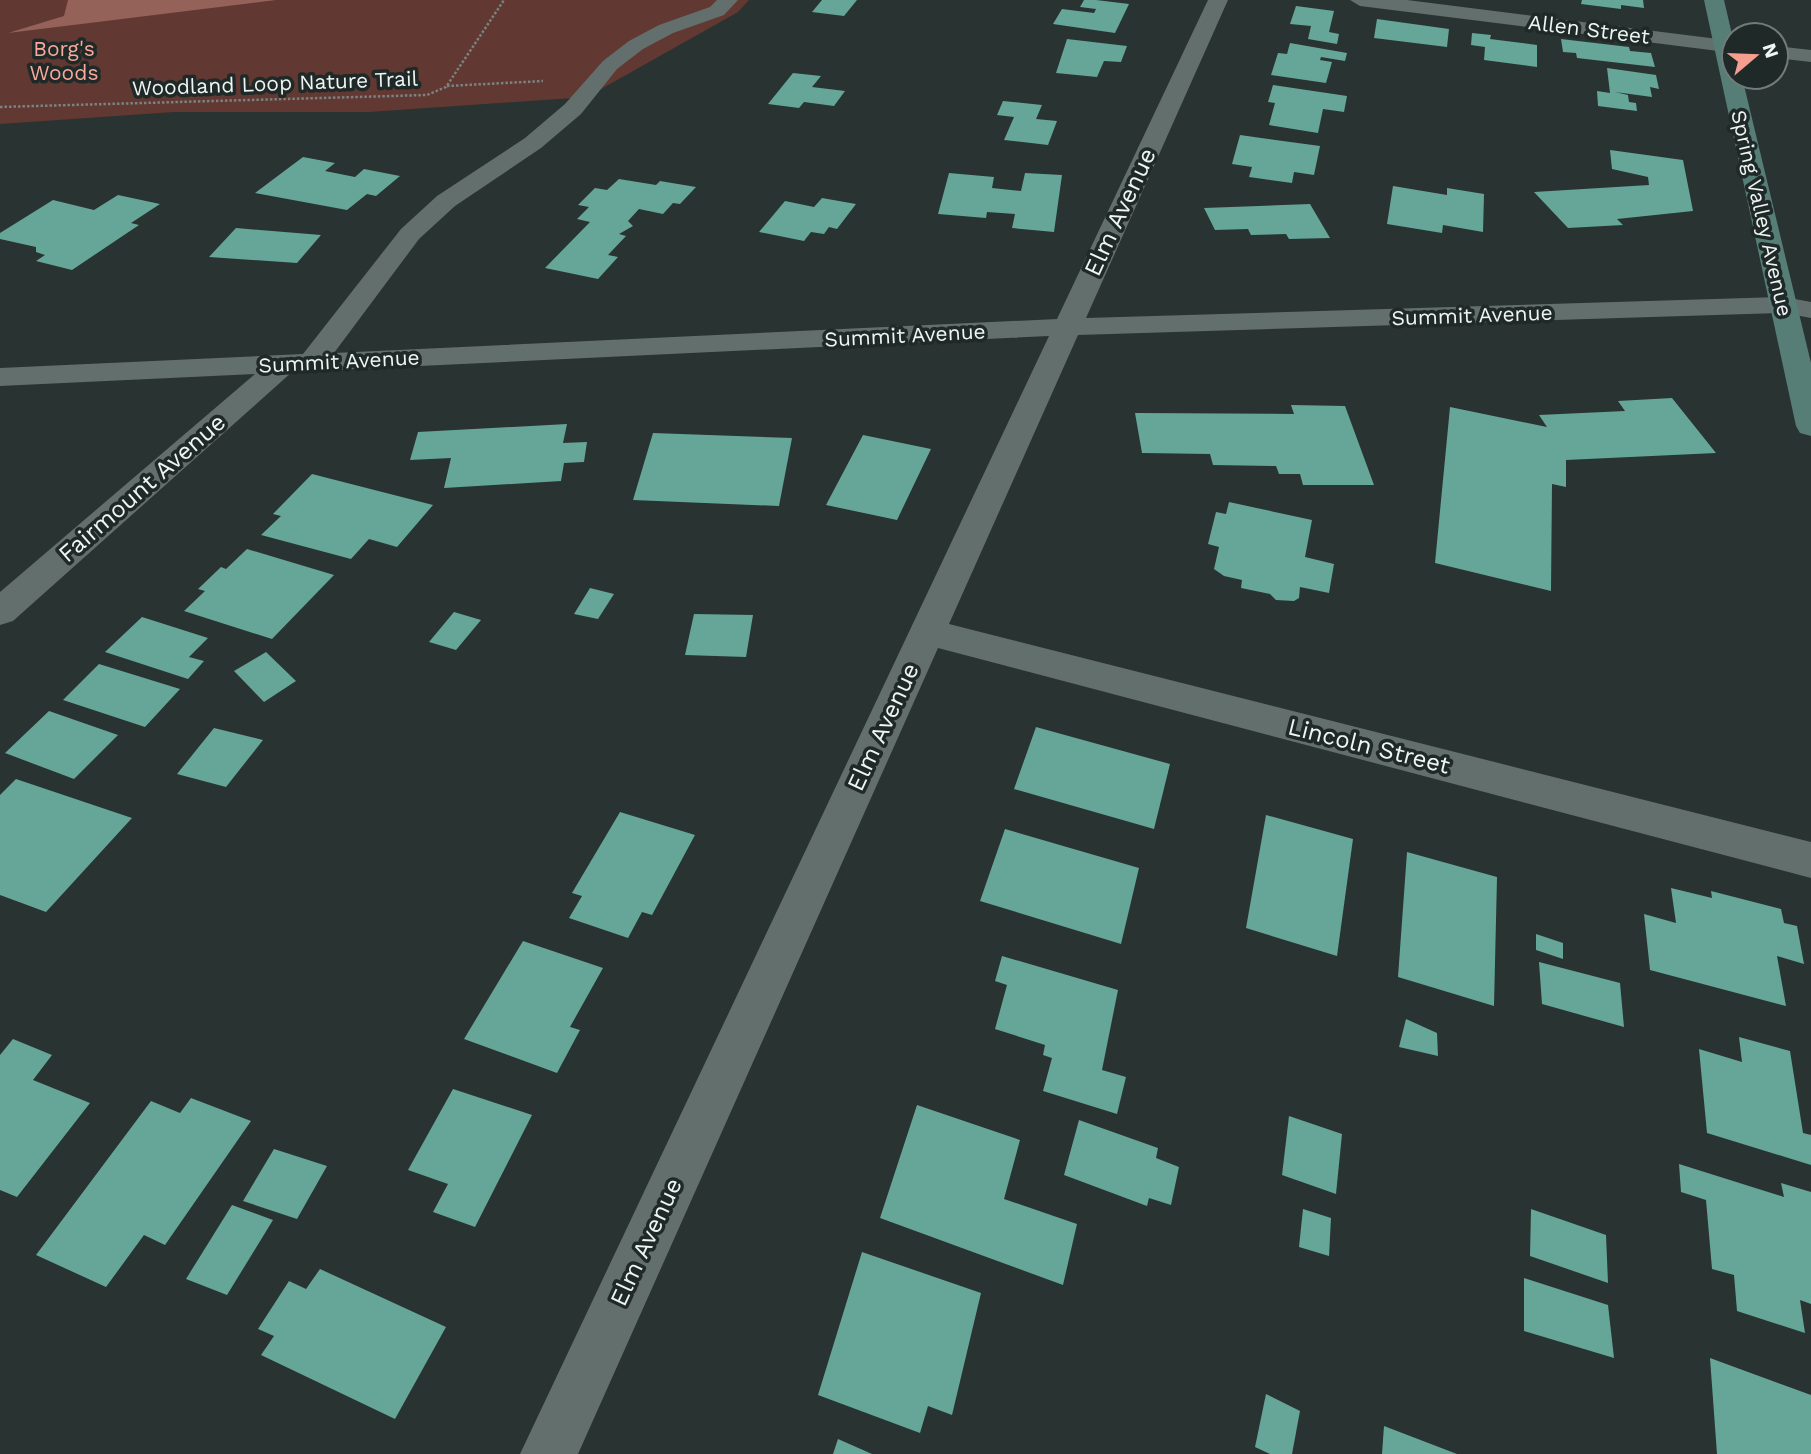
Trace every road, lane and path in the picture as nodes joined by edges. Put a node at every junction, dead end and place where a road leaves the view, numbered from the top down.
1 (504, 0) edge
2 (728, 0) edge
3 (1218, 0) edge
4 (1360, 0) edge
5 (1714, 0) edge
6 (1721, 21) edge
7 (1720, 45) edge
8 (1790, 54) edge
9 (1811, 56) edge
10 (594, 84) junction
11 (446, 86) junction
12 (1741, 91) edge
13 (0, 107) edge
14 (1797, 308) edge
15 (1067, 327) junction
16 (298, 363) junction
17 (0, 377) edge
18 (1811, 426) edge
19 (0, 612) edge
20 (927, 632) junction
21 (1811, 860) edge
22 (549, 1454) edge

1 - 11 path, Woodland Loop Nature Trail
2 - 10 street, Fairmount Avenue
3 - 15 street, Elm Avenue
4 - 7 street, Allen Street
5 - 6 street, Spring Valley Avenue
8 - 9 street
10 - 11 path
10 - 16 street, Fairmount Avenue
11 - 13 path, Woodland Loop Nature Trail
12 - 14 street, Spring Valley Avenue
14 - 15 street, Summit Avenue
14 - 18 street, Spring Valley Avenue
15 - 16 street, Summit Avenue
15 - 20 street, Elm Avenue
16 - 17 street, Summit Avenue
16 - 19 street, Fairmount Avenue
20 - 21 street, Lincoln Street
20 - 22 street, Elm Avenue

